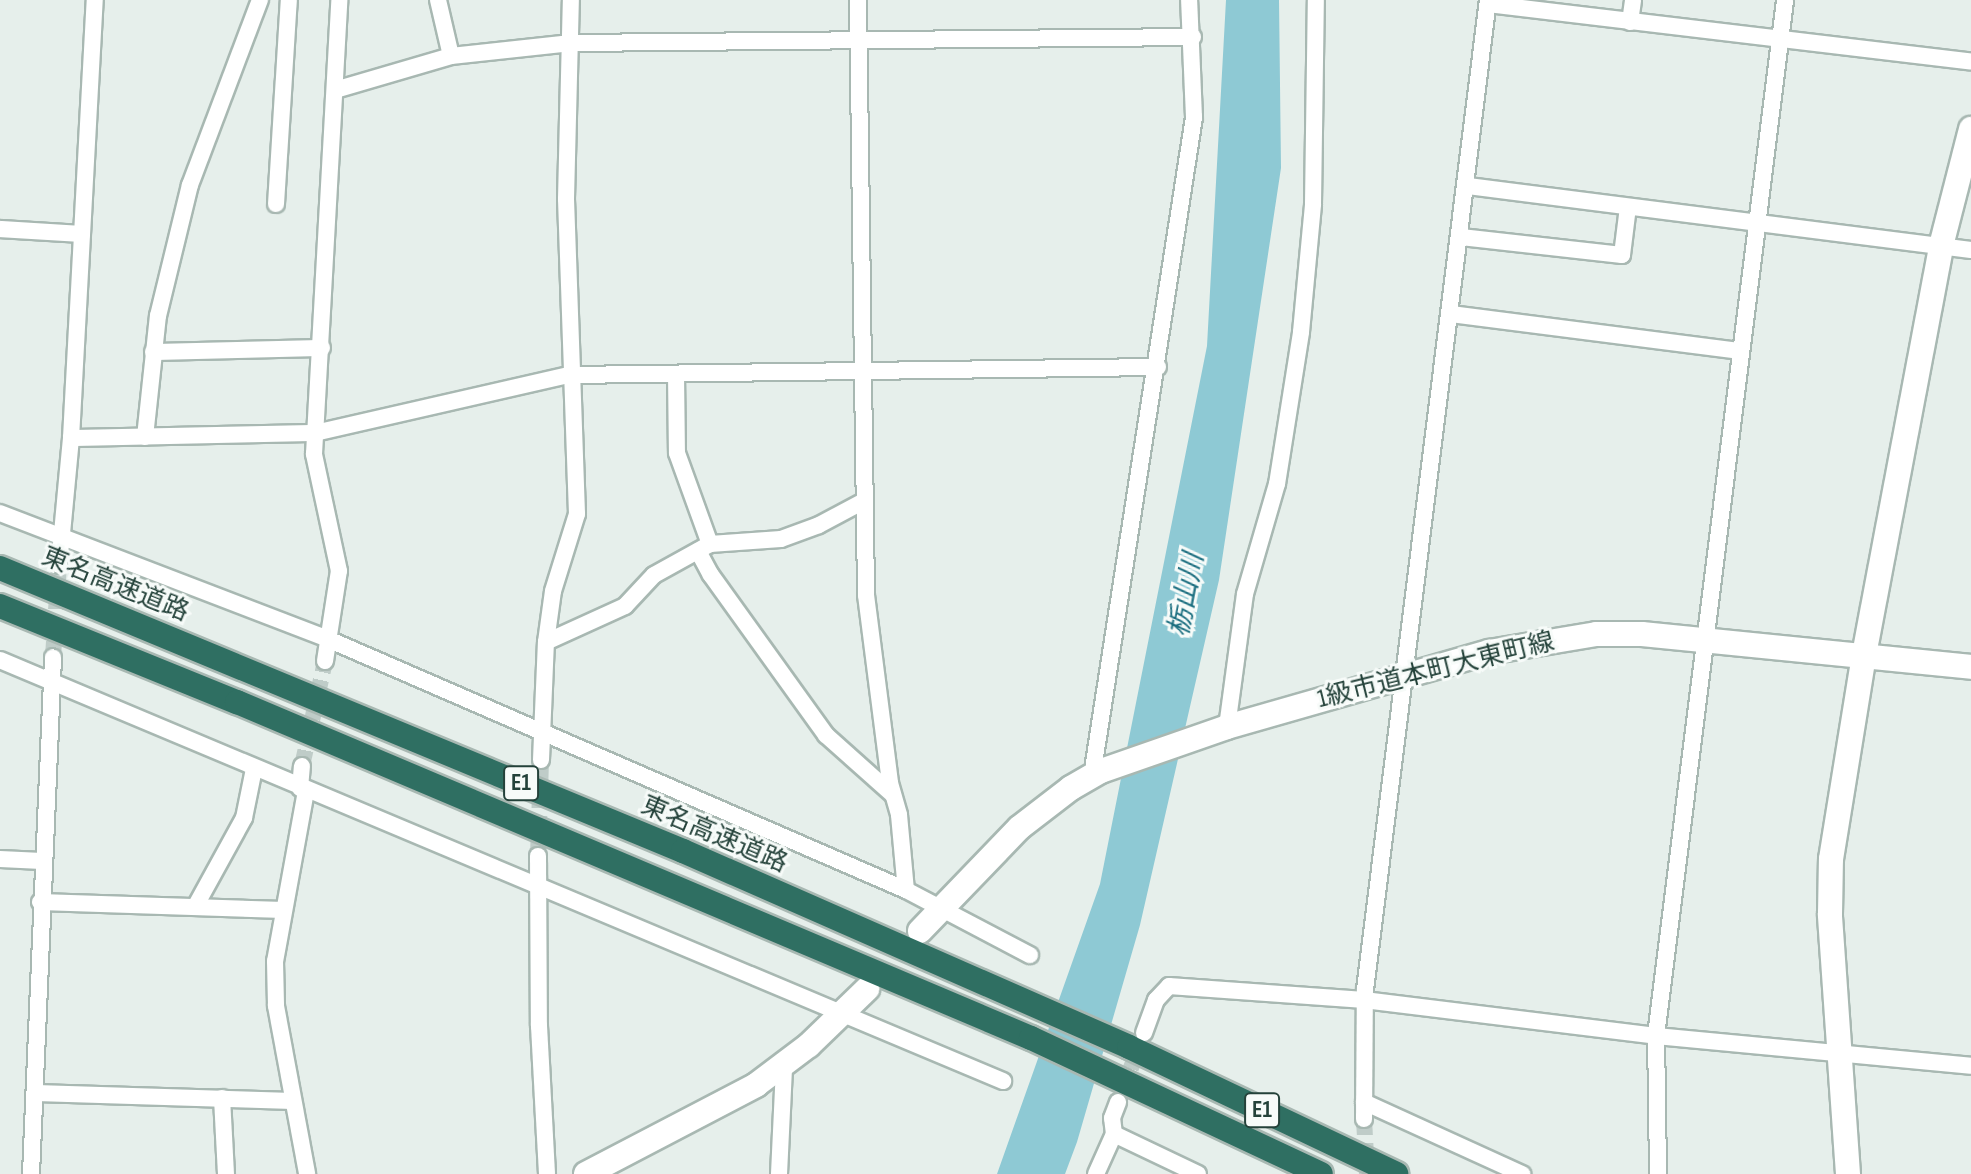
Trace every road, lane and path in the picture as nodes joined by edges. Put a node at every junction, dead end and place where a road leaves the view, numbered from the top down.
1 (95, 0) edge
2 (260, 0) edge
3 (289, 0) edge
4 (339, 0) edge
5 (438, 0) edge
6 (571, 0) edge
7 (858, 0) edge
8 (1189, 0) edge
9 (1316, 0) edge
10 (1633, 0) edge
11 (1785, 0) edge
12 (1488, 2) edge
13 (1563, 7) edge
14 (1630, 22) junction
15 (1193, 37) junction
16 (859, 42) junction
17 (1780, 42) junction
18 (571, 43) junction
19 (451, 56) junction
20 (1971, 62) edge
21 (335, 90) junction
22 (1971, 129) edge
23 (1468, 186) junction
24 (276, 204) dead end
25 (1628, 207) junction
26 (1757, 225) junction
27 (0, 229) edge
28 (82, 234) junction
29 (1461, 237) junction
30 (1941, 246) junction
31 (1971, 250) edge
32 (1451, 314) junction
33 (322, 348) junction
34 (1741, 351) junction
35 (153, 352) junction
36 (1158, 367) junction
37 (861, 371) junction
38 (676, 374) junction
39 (569, 375) junction
40 (315, 433) junction
41 (145, 437) junction
42 (71, 438) junction
43 (864, 501) junction
44 (0, 513) edge
45 (64, 540) junction
46 (704, 548) junction
47 (59, 565) tunnel mouth
48 (0, 568) edge
49 (0, 606) edge
50 (1706, 639) junction
51 (330, 640) junction
52 (546, 642) junction
53 (1864, 655) junction
54 (53, 657) tunnel mouth
55 (0, 660) edge
56 (325, 661) tunnel mouth
57 (1971, 667) edge
58 (1404, 677) junction
59 (52, 680) junction
60 (1223, 729) junction
61 (542, 735) junction
62 (541, 760) tunnel mouth
63 (302, 766) tunnel mouth
64 (254, 769) junction
65 (1096, 774) junction
66 (303, 790) junction
67 (894, 795) junction
68 (538, 856) tunnel mouth
69 (0, 859) edge
70 (42, 861) junction
71 (539, 887) junction
72 (906, 890) junction
73 (40, 902) junction
74 (195, 907) junction
75 (941, 909) junction
76 (284, 910) junction
77 (920, 931) dead end
78 (1030, 955) dead end
79 (867, 989) dead end
80 (1364, 1000) junction
81 (841, 1015) junction
82 (1656, 1036) junction
83 (1136, 1040) junction
84 (1839, 1052) junction
85 (784, 1066) junction
86 (1971, 1066) edge
87 (1003, 1081) dead end
88 (36, 1093) junction
89 (222, 1098) junction
90 (293, 1101) junction
91 (1118, 1102) tunnel mouth
92 (1114, 1134) junction
93 (31, 1174) edge
94 (226, 1174) edge
95 (307, 1174) edge
96 (547, 1174) edge
97 (586, 1174) edge
98 (779, 1174) edge
99 (1096, 1174) edge
100 (1198, 1174) edge
101 (1321, 1174) edge
102 (1396, 1174) edge
103 (1522, 1174) edge
104 (1658, 1174) edge
105 (1848, 1174) edge

1 - 28 street
2 - 35 street
3 - 24 street
4 - 21 street
5 - 19 street
6 - 18 street
7 - 16 street
8 - 15 street
9 - 60 street
10 - 14 street
11 - 17 street
12 - 13 street
12 - 23 street
13 - 14 street
14 - 17 street
15 - 16 street
15 - 36 street
16 - 18 street
16 - 37 street
17 - 20 street
17 - 26 street
18 - 19 street
18 - 39 street
19 - 21 street
21 - 33 street
22 - 30 street
23 - 25 street
23 - 29 street
25 - 26 street
25 - 29 street
26 - 30 street
26 - 34 street
27 - 28 street
28 - 42 street
29 - 32 street
30 - 31 street
30 - 53 street
32 - 34 street
32 - 58 street
33 - 35 street
33 - 40 street
34 - 50 street
35 - 41 street
36 - 37 street
36 - 65 street
37 - 38 street
37 - 43 street
38 - 39 street
38 - 46 street
39 - 40 street
39 - 52 street
40 - 41 street
40 - 51 street
41 - 42 street
42 - 45 street
43 - 46 street
43 - 67 street
44 - 45 street
45 - 47 street
45 - 51 street
46 - 52 street
46 - 67 street
48 - 83 highway, 東名高速道路 / E1
49 - 101 highway, E1
50 - 53 street, 1級市道本町大東町線
50 - 58 street, 1級市道本町大東町線
50 - 82 street
51 - 56 street
51 - 61 street
52 - 61 street
53 - 57 street, 1級市道本町大東町線
53 - 84 street
54 - 59 street
55 - 59 street
58 - 60 street, 1級市道本町大東町線
58 - 80 street
59 - 64 street
59 - 70 street
60 - 65 street, 1級市道本町大東町線
61 - 62 street
61 - 72 street
63 - 66 street
64 - 66 street
64 - 74 street
65 - 75 street, 1級市道本町大東町線
66 - 71 street
66 - 76 street
67 - 72 street
68 - 71 street
69 - 70 street
70 - 73 street
71 - 81 street
71 - 96 street
72 - 75 street
73 - 74 street
73 - 88 street
74 - 76 street
75 - 77 street, 1級市道本町大東町線
75 - 78 street
76 - 90 street
79 - 81 street
80 - 82 street
80 - 83 street
80 - 103 street
81 - 85 street
81 - 87 street
82 - 84 street
82 - 104 street
83 - 102 highway, 東名高速道路 / E1
84 - 86 street
84 - 105 street
85 - 97 street
85 - 98 street
88 - 89 street
88 - 93 street
89 - 90 street
89 - 94 street
90 - 95 street
91 - 92 street
92 - 99 street
92 - 100 street

